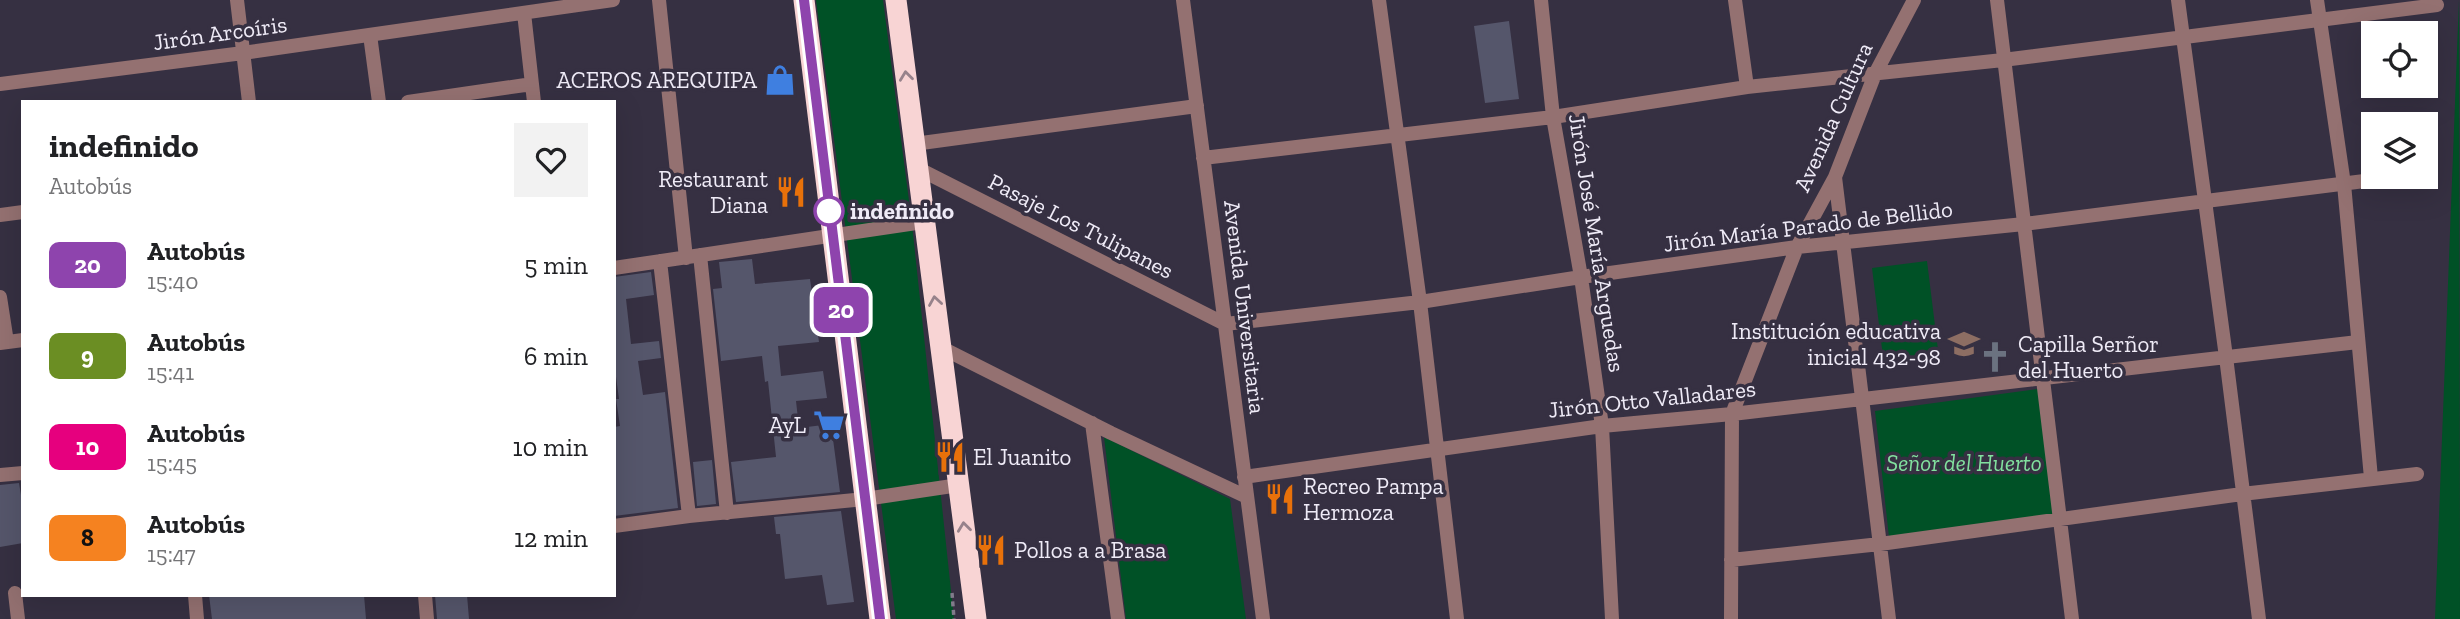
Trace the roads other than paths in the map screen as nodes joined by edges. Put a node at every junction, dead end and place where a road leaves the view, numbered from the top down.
1 (237, 0) edge
2 (613, 0) edge
3 (659, 0) edge
4 (804, 0) edge
5 (897, 0) edge
6 (1183, 0) edge
7 (1379, 0) edge
8 (1541, 0) edge
9 (1735, 0) edge
10 (1914, 0) edge
11 (1997, 0) edge
12 (2178, 0) edge
13 (2317, 0) edge
14 (2437, 5) dead end
15 (524, 13) junction
16 (2319, 21) junction
17 (370, 35) junction
18 (2182, 38) junction
19 (243, 53) junction
20 (2003, 60) junction
21 (1875, 74) junction
22 (0, 84) edge
23 (532, 84) junction
24 (1747, 87) junction
25 (249, 100) edge
26 (379, 100) edge
27 (422, 100) edge
28 (534, 100) edge
29 (1197, 106) junction
30 (1553, 117) junction
31 (1397, 135) junction
32 (914, 144) junction
33 (1203, 158) junction
34 (917, 168) junction
35 (1835, 177) junction
36 (2361, 182) edge
37 (2344, 184) junction
38 (2205, 201) junction
39 (21, 212) edge
40 (0, 215) edge
41 (923, 222) junction
42 (2024, 224) junction
43 (832, 236) junction
44 (1842, 243) junction
45 (1797, 247) junction
46 (693, 256) junction
47 (660, 261) junction
48 (616, 268) edge
49 (1581, 277) junction
50 (0, 297) edge
51 (1420, 302) junction
52 (1225, 324) junction
53 (2358, 342) junction
54 (4, 343) edge
55 (942, 348) junction
56 (2227, 357) junction
57 (2045, 378) junction
58 (1862, 399) junction
59 (1732, 414) junction
60 (1092, 423) junction
61 (1602, 426) junction
62 (1436, 448) junction
63 (21, 473) edge
64 (2417, 474) dead end
65 (0, 475) edge
66 (1244, 477) junction
67 (2371, 478) junction
68 (959, 485) junction
69 (2242, 494) junction
70 (1247, 497) junction
71 (865, 499) junction
72 (727, 513) junction
73 (689, 516) junction
74 (2059, 520) junction
75 (616, 527) edge
76 (1880, 544) junction
77 (1731, 560) junction
78 (13, 593) edge
79 (194, 597) edge
80 (425, 597) edge
81 (18, 619) edge
82 (197, 619) edge
83 (427, 619) edge
84 (880, 619) edge
85 (976, 619) edge
86 (1118, 619) edge
87 (1263, 619) edge
88 (1457, 619) edge
89 (1612, 619) edge
90 (1731, 619) edge
91 (1889, 619) edge
92 (2072, 619) edge
93 (2259, 619) edge

1 - 19 street
2 - 15 street, Jirón Arcoíris
3 - 46 street
4 - 43 highway
32 -> 5 highway
6 - 29 street, Avenida Universitaria
7 - 31 street
8 - 30 street, Jirón José María Arguedas
9 - 24 street
10 - 21 street, Avenida Cultura
11 - 20 street
12 - 18 street
13 - 16 street
14 - 16 street
15 - 17 street, Jirón Arcoíris
15 - 23 street
16 - 18 street
16 - 37 street
17 - 19 street, Jirón Arcoíris
17 - 26 street
18 - 20 street
18 - 38 street
19 - 22 street, Jirón Arcoíris
19 - 25 street
20 - 21 street
20 - 42 street
21 - 24 street
21 - 35 street, Avenida Cultura
23 - 27 street
23 - 28 street
24 - 30 street
29 - 32 street
29 - 33 street, Avenida Universitaria
30 - 31 street
30 - 49 street, Jirón José María Arguedas
31 - 33 street
31 - 51 street
32 - 34 highway
33 - 52 street, Avenida Universitaria
34 - 41 highway
34 - 52 street, Pasaje Los Tulipanes
35 - 44 street
35 - 45 street, Avenida Cultura
36 - 37 street, Jirón María Parado de Bellido
37 - 38 street, Jirón María Parado de Bellido
37 - 53 street
38 - 42 street, Jirón María Parado de Bellido
38 - 56 street
39 - 40 street
41 - 43 street
55 -> 41 highway
42 - 44 street, Jirón María Parado de Bellido
42 - 57 street
43 - 46 street
43 - 71 highway
44 - 45 street, Jirón María Parado de Bellido
44 - 58 street
45 - 49 street, Jirón María Parado de Bellido
45 - 59 street, Avenida Cultura
46 - 47 street
46 - 72 street
47 - 48 street
47 - 73 street
49 - 51 street, Jirón María Parado de Bellido
49 - 61 street, Jirón José María Arguedas
50 - 54 street
51 - 52 street, Jirón María Parado de Bellido
51 - 62 street
52 - 66 street, Avenida Universitaria
53 - 56 street, Jirón Otto Valladares
53 - 67 street
55 - 60 street
55 - 68 highway
56 - 57 street, Jirón Otto Valladares
56 - 69 street
57 - 58 street, Jirón Otto Valladares
57 - 74 street
58 - 59 street, Jirón Otto Valladares
58 - 76 street
59 - 61 street, Jirón Otto Valladares
59 - 77 street, Avenida Cultura
60 - 70 street
60 - 86 street
61 - 62 street, Jirón Otto Valladares
61 - 89 street, Jirón José María Arguedas
62 - 66 street, Jirón Otto Valladares
62 - 88 street
63 - 65 street
64 - 67 street
66 - 70 street, Avenida Universitaria
67 - 69 street
68 - 71 street
85 -> 68 highway
69 - 74 street
69 - 93 street
70 - 87 street, Avenida Universitaria
71 - 72 street
71 - 84 highway
72 - 73 street
73 - 75 street
74 - 76 street
74 - 92 street
76 - 77 street
76 - 91 street
77 - 90 street, Avenida Cultura
78 - 81 street
79 - 82 street
80 - 83 street

